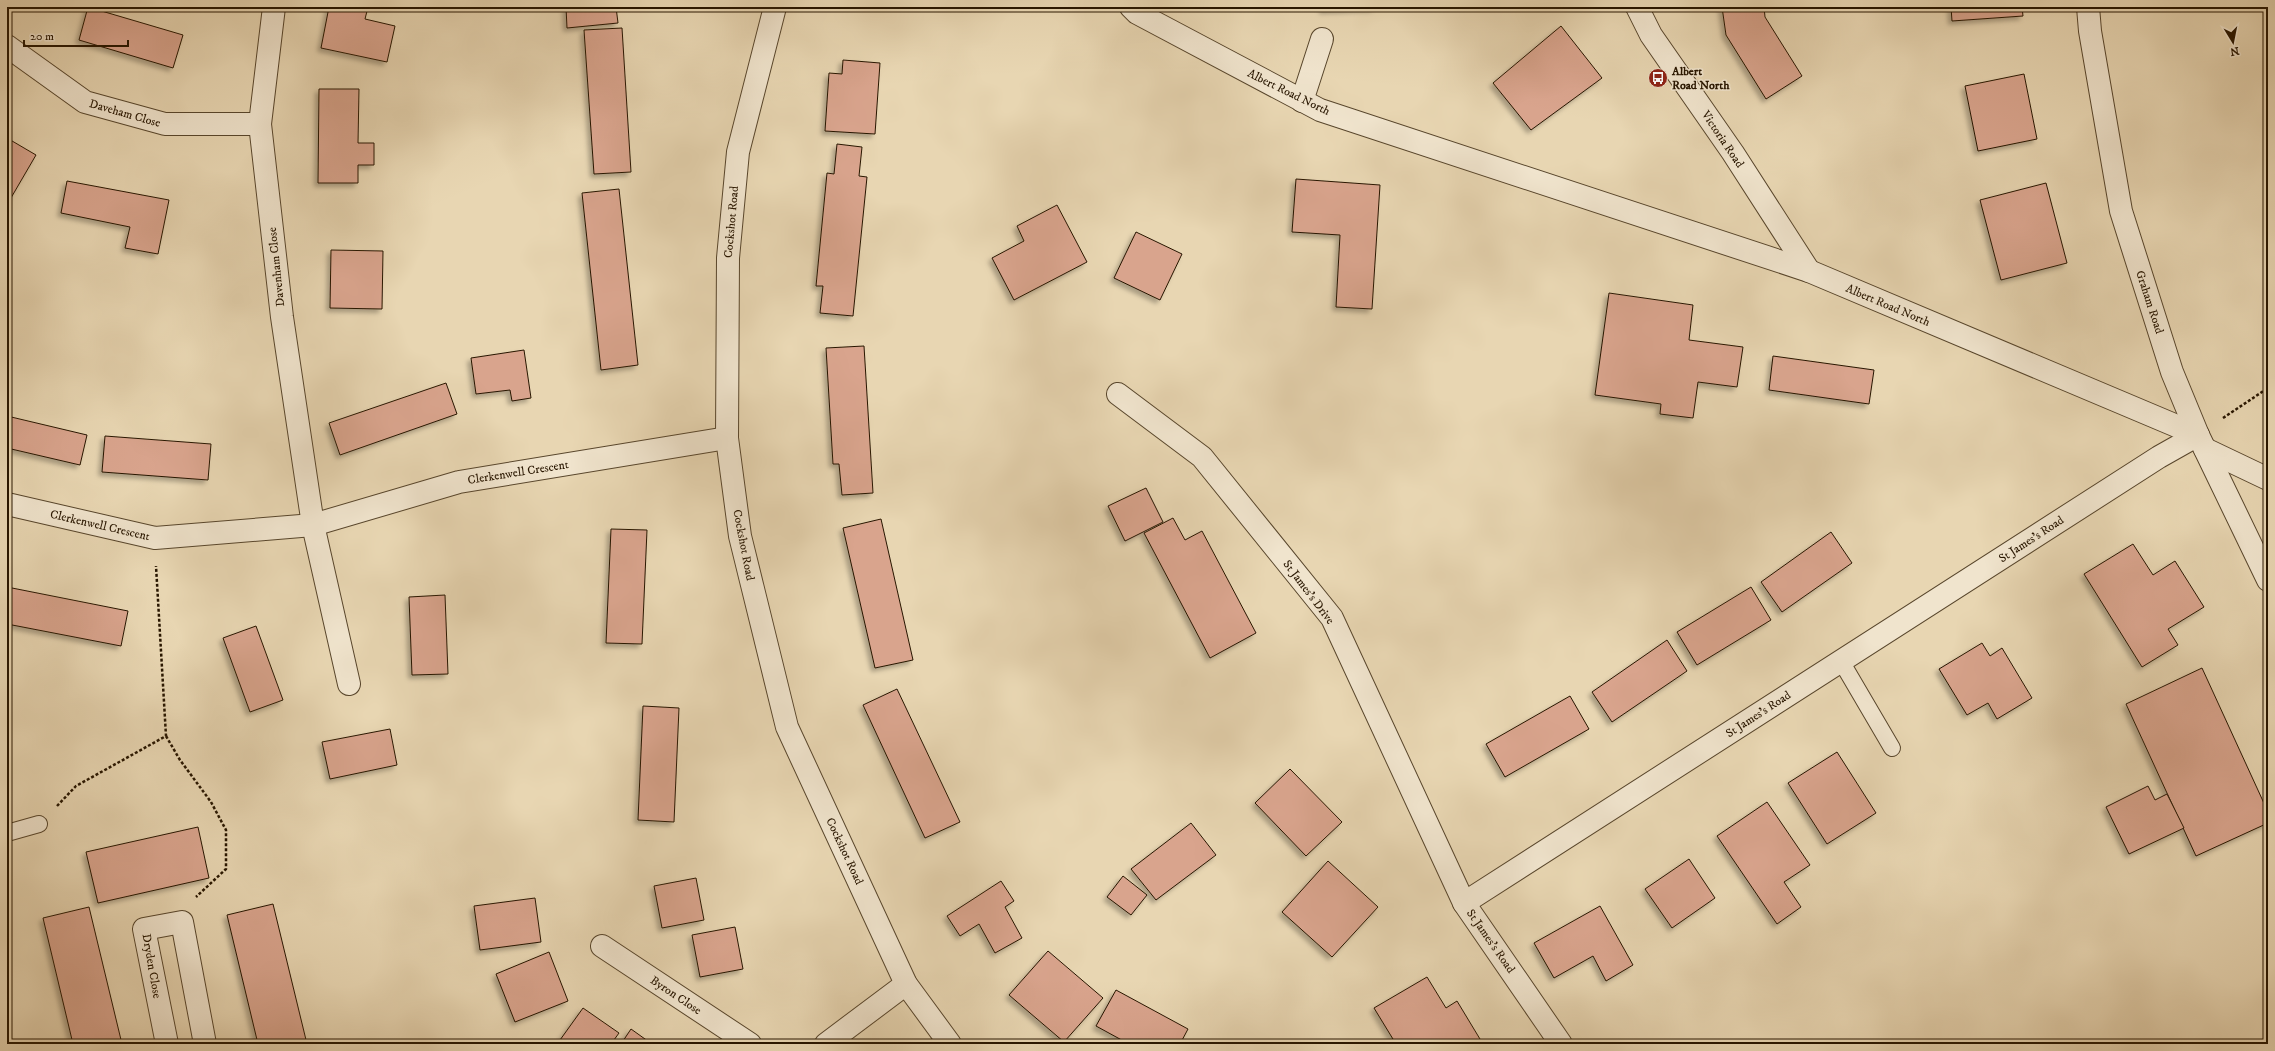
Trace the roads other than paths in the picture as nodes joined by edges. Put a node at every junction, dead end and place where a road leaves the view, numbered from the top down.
1 (274, 7) edge
2 (776, 7) edge
3 (1131, 7) edge
4 (1637, 7) edge
5 (2088, 7) edge
6 (1322, 39) dead end
7 (7, 46) edge
8 (1302, 101) junction
9 (260, 124) junction
10 (1809, 272) junction
11 (1118, 394) dead end
12 (727, 438) junction
13 (2201, 442) junction
14 (2268, 479) edge
15 (7, 504) edge
16 (314, 525) junction
17 (2268, 580) edge
18 (1841, 661) junction
19 (349, 684) dead end
20 (1892, 748) dead end
21 (39, 824) road end
22 (7, 833) edge
23 (1464, 903) junction
24 (602, 946) dead end
25 (906, 984) junction
26 (167, 1044) edge
27 (205, 1044) edge
28 (750, 1044) edge
29 (826, 1044) edge
30 (950, 1044) edge
31 (1561, 1044) edge

1 - 9 street, Davenham Close
2 - 12 street, Cockshot Road
3 - 8 street, Albert Road North
4 - 10 street, Victoria Road
5 - 13 street, Graham Road
6 - 8 street
7 - 9 street, Daveham Close
8 - 10 street, Albert Road North
9 - 16 street, Davenham Close
10 - 13 street, Albert Road North
11 - 23 street, St James's Drive
12 - 16 street, Clerkenwell Crescent
12 - 25 street, Cockshot Road
13 - 14 street, Albert Road North
13 - 17 street, Graham Road
13 - 18 street, St James's Road
15 - 16 street, Clerkenwell Crescent
16 - 19 street
18 - 20 lane
18 - 23 street, St James's Road
21 - 22 lane
23 - 31 street, St James's Road
24 - 28 street, Byron Close
25 - 29 street
25 - 30 street, Cockshot Road
26 - 27 street, Dryden Close

